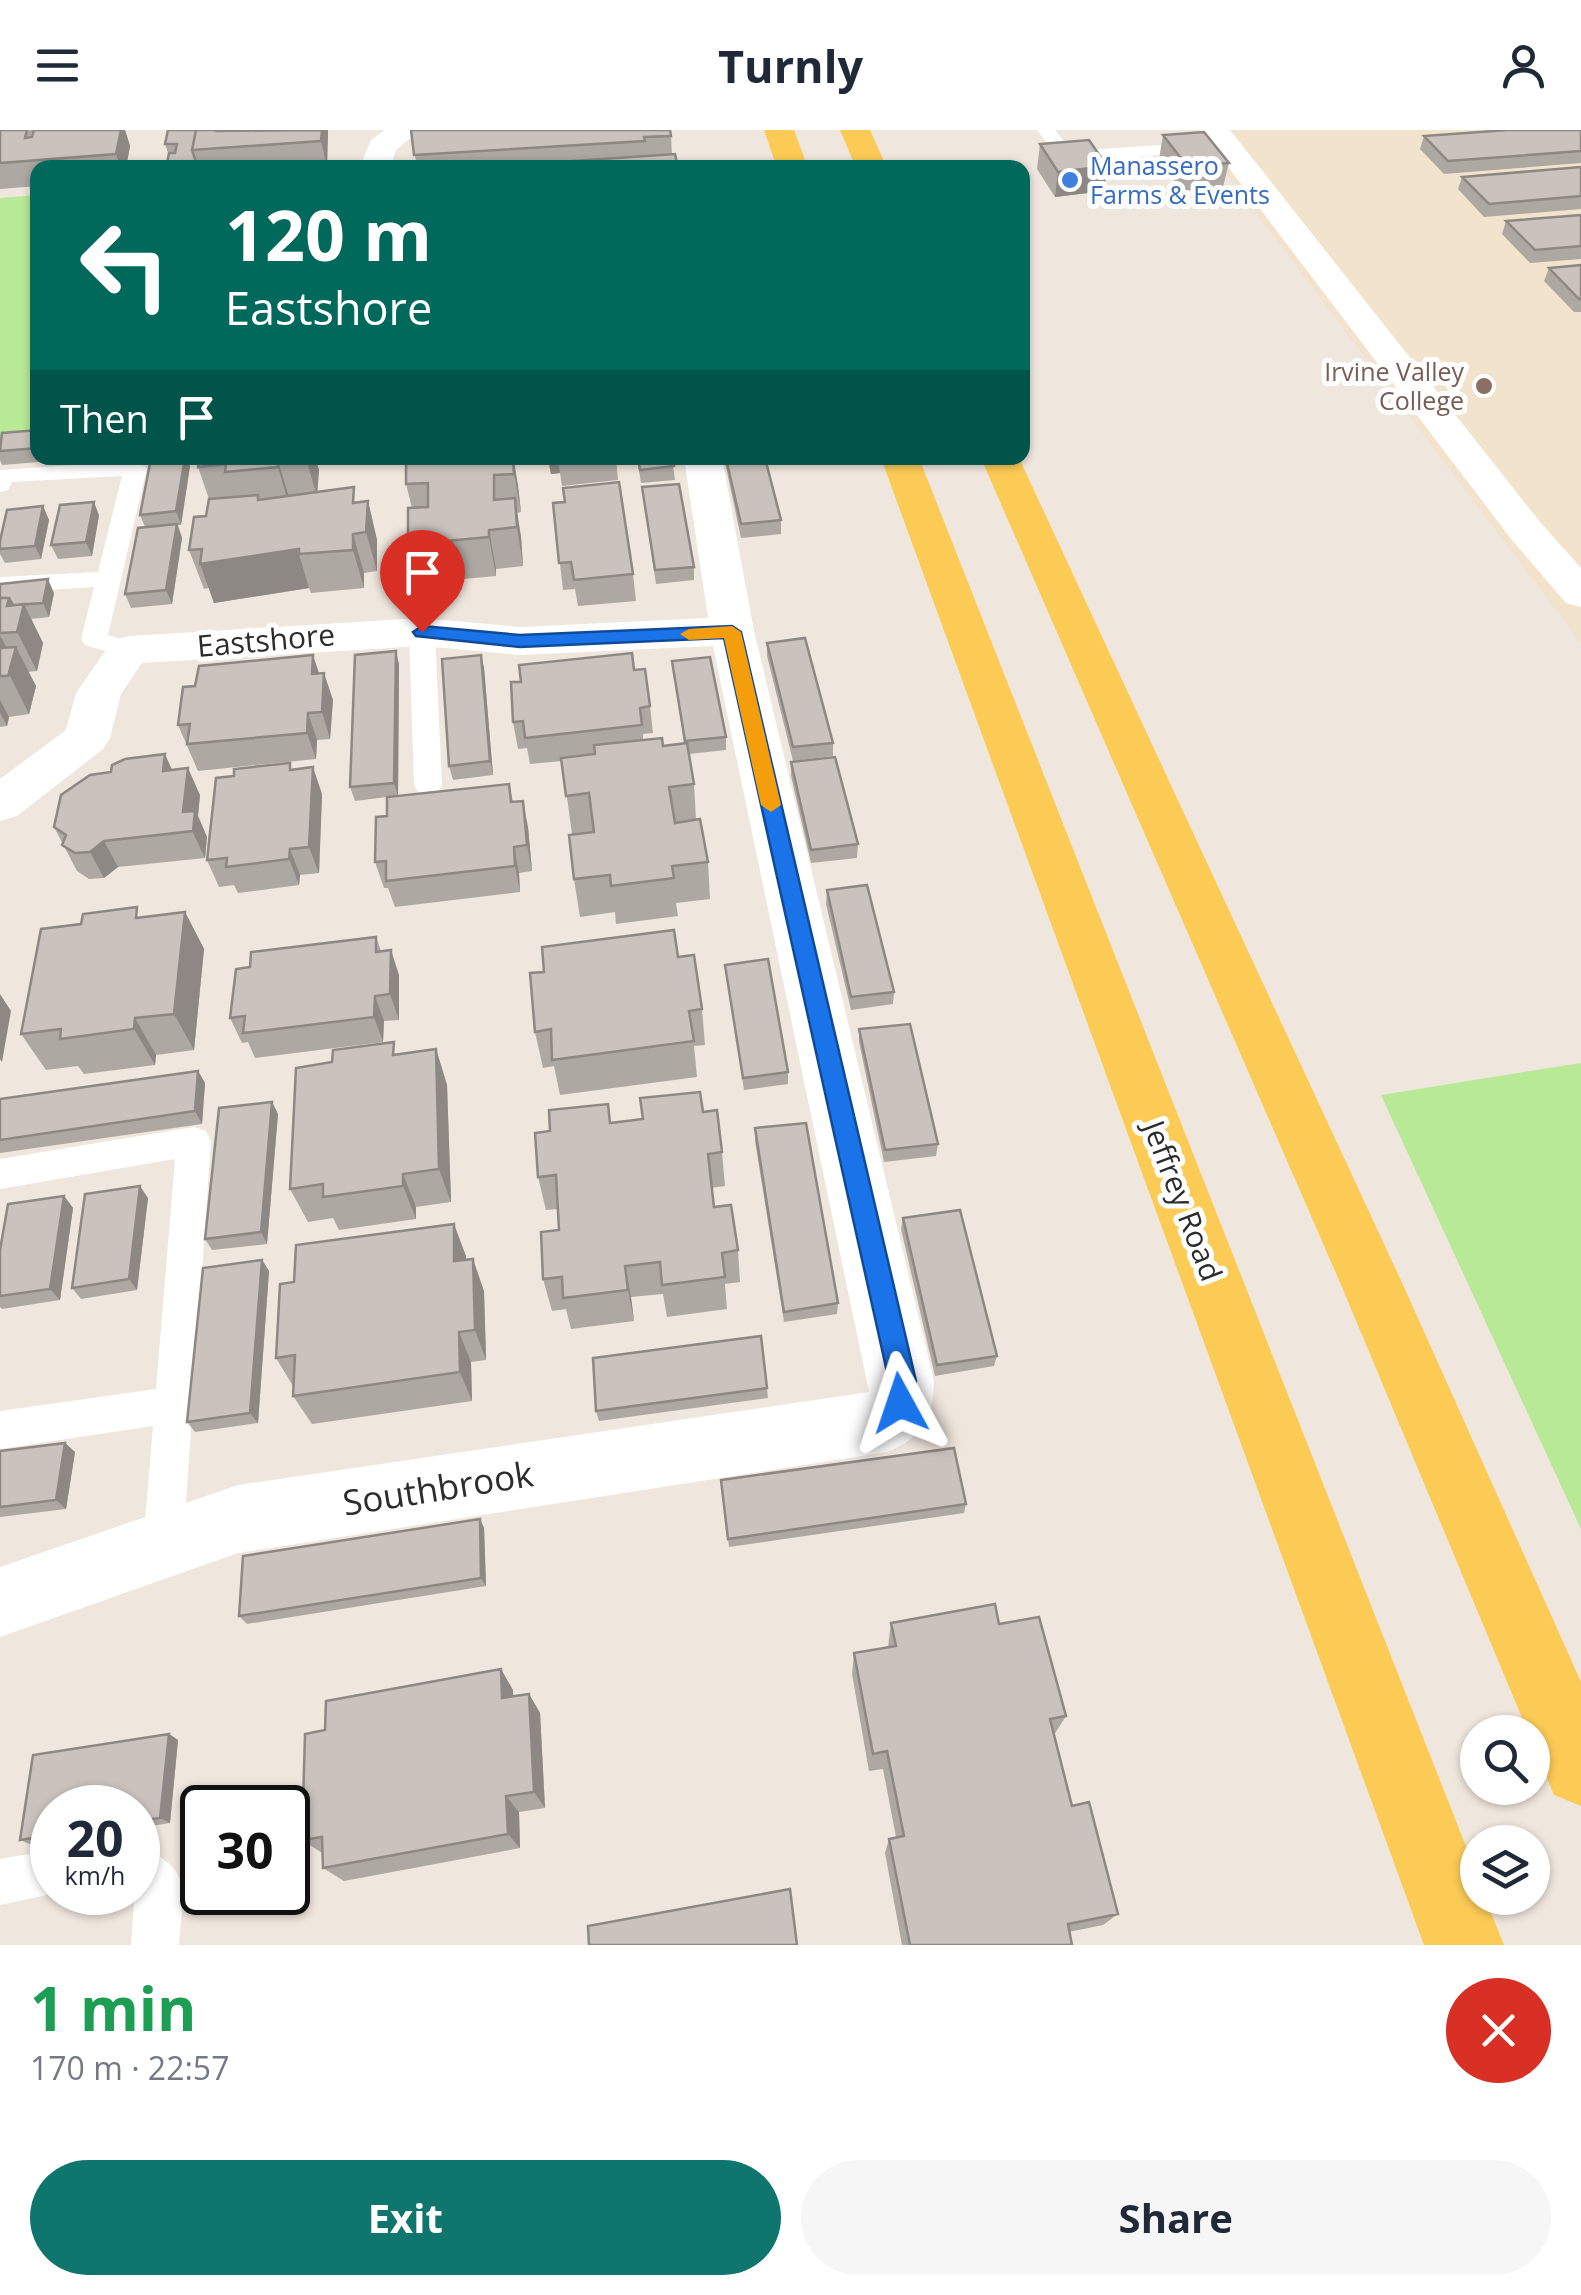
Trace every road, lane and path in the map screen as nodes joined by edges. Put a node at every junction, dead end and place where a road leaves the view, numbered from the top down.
1 (405, 130) edge
2 (779, 130) edge
3 (855, 130) edge
4 (1046, 130) edge
5 (1221, 138) edge
6 (377, 160) edge
7 (790, 160) edge
8 (868, 160) edge
9 (704, 465) edge
10 (903, 465) edge
11 (1003, 465) edge
12 (0, 485) edge
13 (108, 579) junction
14 (0, 584) edge
15 (1581, 594) edge
16 (422, 632) junction
17 (732, 632) junction
18 (129, 650) junction
19 (428, 785) dead end
20 (0, 804) edge
21 (0, 1174) edge
22 (174, 1406) junction
23 (0, 1430) edge
24 (164, 1546) junction
25 (0, 1602) edge
26 (1581, 1768) edge
27 (30, 1877) edge
28 (0, 1882) edge
29 (156, 1915) edge
30 (154, 1945) edge
31 (1464, 1945) edge

1 - 6 street
2 - 7 main road
3 - 8 main road
4 - 5 lane
5 - 15 street
9 - 17 street
10 - 31 main road, Jeffrey Road
11 - 26 main road
12 - 13 lane
13 - 14 lane
13 - 18 lane
16 - 17 street, Eastshore
16 - 18 street, Eastshore
16 - 19 lane
17 - 24 street, Southbrook
18 - 20 street
21 - 22 lane
22 - 23 lane
22 - 24 lane
24 - 25 street, Southbrook
27 - 28 lane
29 - 30 lane

